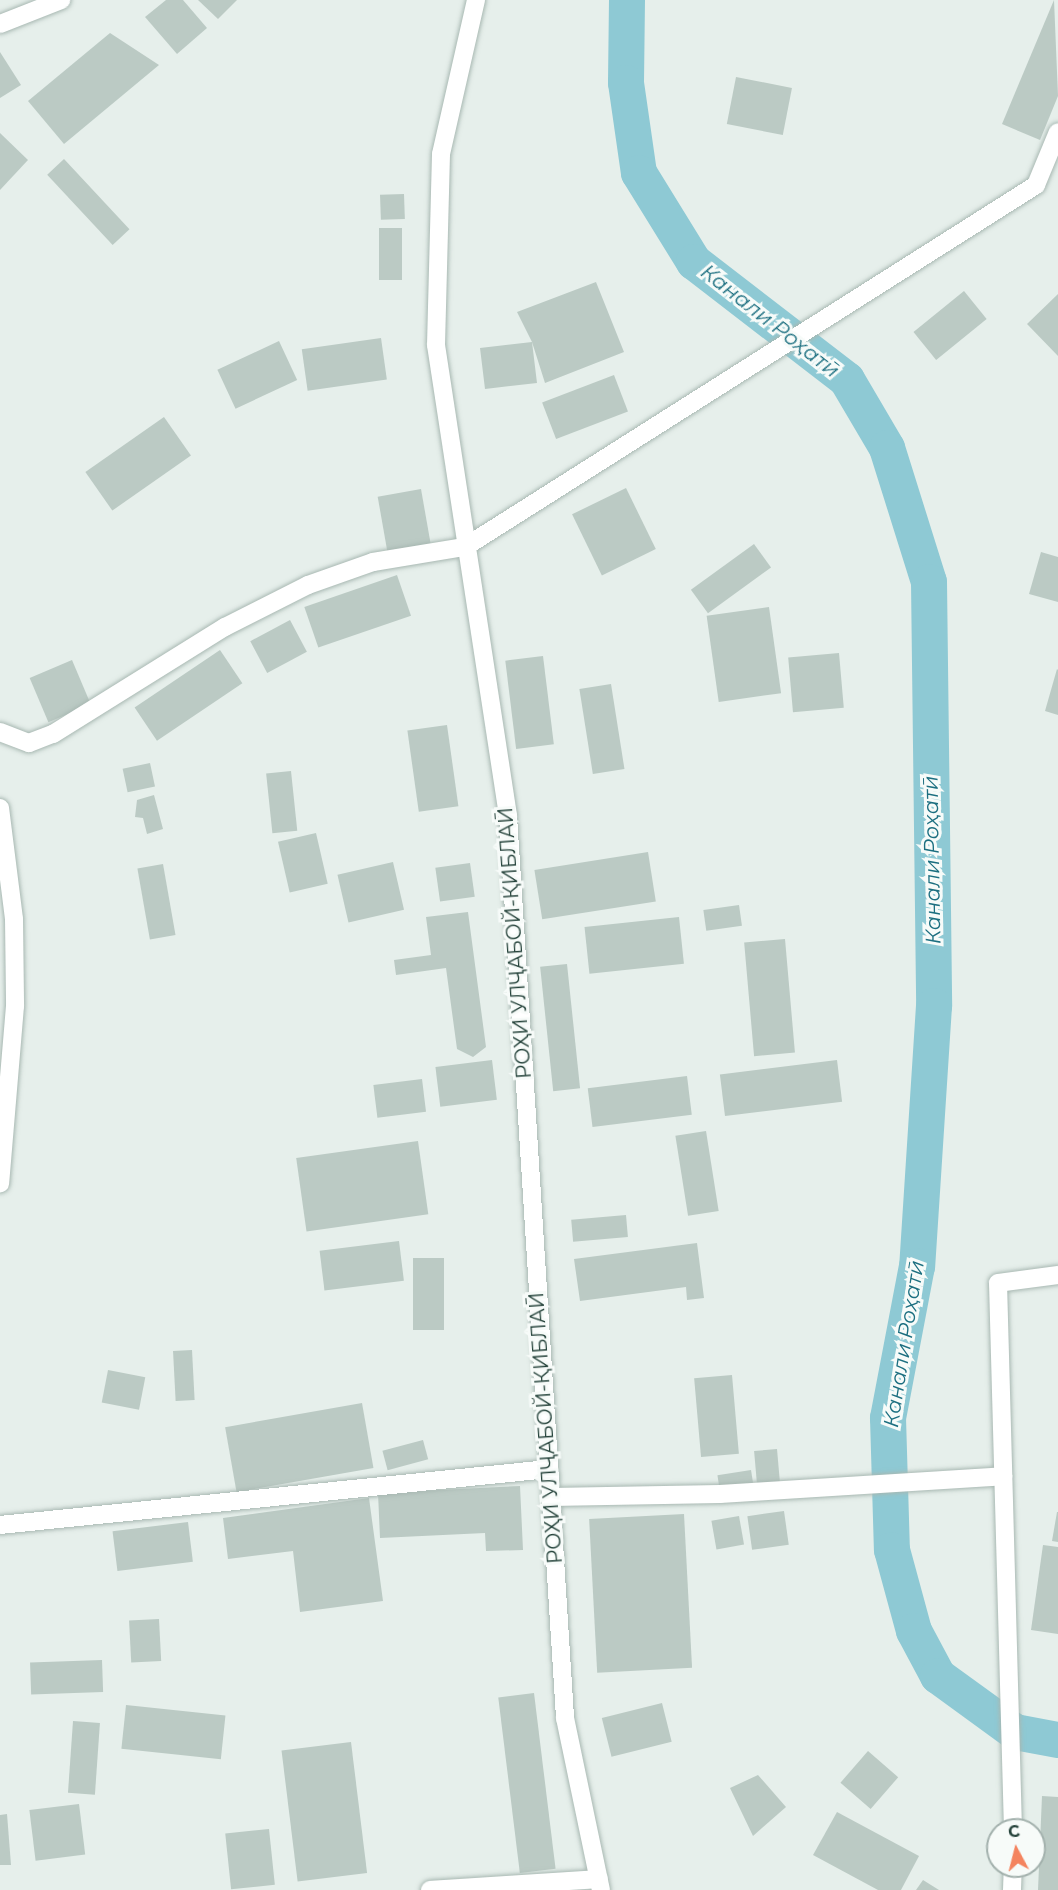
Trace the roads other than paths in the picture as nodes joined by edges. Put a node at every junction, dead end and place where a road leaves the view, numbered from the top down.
1 (61, 0) edge
2 (476, 0) edge
3 (0, 24) edge
4 (1058, 132) edge
5 (465, 548) junction
6 (0, 732) edge
7 (0, 808) edge
8 (0, 1183) edge
9 (1058, 1275) edge
10 (548, 1469) junction
11 (1004, 1476) junction
12 (551, 1497) junction
13 (0, 1525) edge
14 (1013, 1818) edge
15 (600, 1884) edge
16 (430, 1890) edge

1 - 3 street
2 - 5 street, РОҲИ УЛҶАБОЙ-ҚИБЛАӢ
4 - 5 street
5 - 6 street
5 - 10 street, РОҲИ УЛҶАБОЙ-ҚИБЛАӢ
7 - 8 street
9 - 11 street
10 - 12 street, РОҲИ УЛҶАБОЙ-ҚИБЛАӢ
10 - 13 street
11 - 12 street
11 - 14 street
12 - 15 street, РОҲИ УЛҶАБОЙ-ҚИБЛАӢ
15 - 16 street

